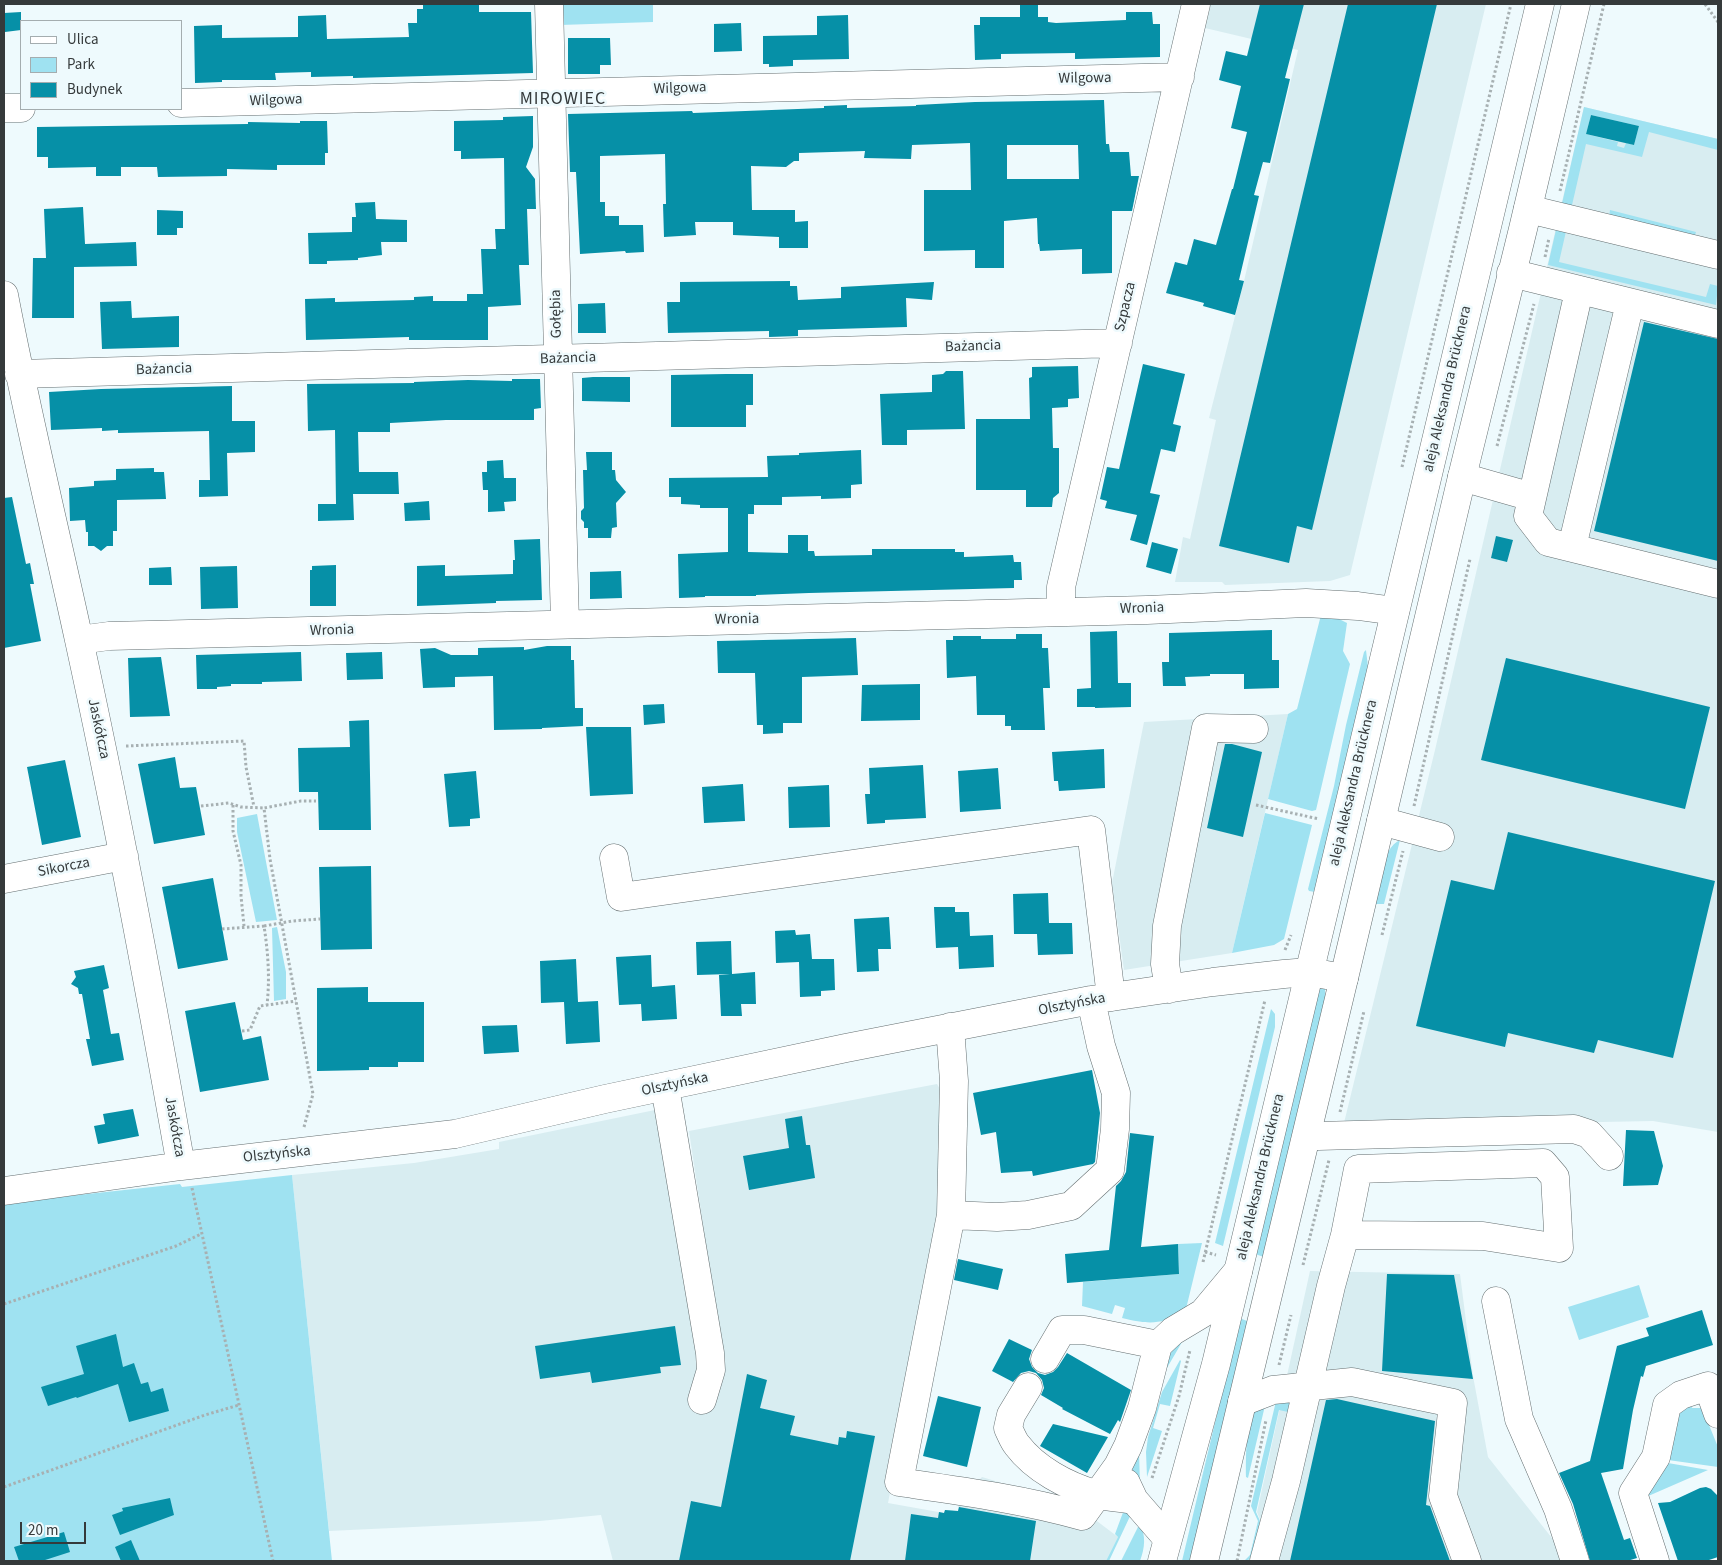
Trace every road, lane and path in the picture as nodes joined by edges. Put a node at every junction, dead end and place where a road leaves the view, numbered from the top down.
1 (549, 4) edge
2 (1196, 4) edge
3 (1511, 4) edge
4 (1540, 4) edge
5 (1576, 4) edge
6 (1604, 4) edge
7 (1705, 4) edge
8 (1718, 22) edge
9 (1180, 77) junction
10 (551, 92) junction
11 (182, 103) edge
12 (4, 108) edge
13 (20, 108) edge
14 (1528, 209) junction
15 (1555, 216) junction
16 (1718, 255) edge
17 (1511, 273) junction
18 (1539, 280) junction
19 (1579, 291) junction
20 (4, 295) edge
21 (1630, 303) junction
22 (1718, 324) edge
23 (1118, 343) junction
24 (558, 359) junction
25 (19, 374) junction
26 (1497, 447) dead end
27 (1400, 474) dead end
28 (1462, 478) junction
29 (1532, 497) junction
30 (1572, 548) junction
31 (1472, 552) dead end
32 (1718, 584) edge
33 (1395, 611) junction
34 (1060, 612) junction
35 (566, 624) junction
36 (79, 640) junction
37 (1254, 729) dead end
38 (119, 746) dead end
39 (316, 801) dead end
40 (233, 805) junction
41 (1256, 805) dead end
42 (201, 806) dead end
43 (254, 807) junction
44 (264, 808) junction
45 (1319, 819) dead end
46 (1381, 821) junction
47 (1409, 828) junction
48 (1440, 837) dead end
49 (124, 856) junction
50 (614, 858) dead end
51 (4, 879) edge
52 (320, 919) dead end
53 (282, 922) junction
54 (244, 926) junction
55 (264, 926) junction
56 (222, 929) dead end
57 (1382, 936) dead end
58 (1309, 972) junction
59 (1344, 978) junction
60 (1169, 989) junction
61 (1101, 999) junction
62 (296, 1001) junction
63 (1264, 1001) dead end
64 (1366, 1003) dead end
65 (267, 1005) junction
66 (950, 1027) junction
67 (242, 1031) dead end
68 (665, 1087) junction
69 (303, 1132) dead end
70 (1307, 1135) junction
71 (1334, 1136) junction
72 (1609, 1156) dead end
73 (186, 1176) junction
74 (4, 1191) edge
75 (951, 1215) junction
76 (201, 1234) junction
77 (1345, 1235) junction
78 (1205, 1252) junction
79 (1203, 1262) dead end
80 (1229, 1264) junction
81 (1300, 1274) dead end
82 (1496, 1301) dead end
83 (4, 1304) edge
84 (1191, 1342) dead end
85 (1158, 1345) junction
86 (1254, 1350) junction
87 (1044, 1359) dead end
88 (1028, 1387) dead end
89 (1299, 1389) junction
90 (702, 1400) dead end
91 (1242, 1402) junction
92 (239, 1405) junction
93 (1718, 1414) edge
94 (1118, 1466) junction
95 (4, 1487) edge
96 (1142, 1490) junction
97 (1097, 1495) junction
98 (1164, 1549) edge
99 (273, 1561) edge
100 (1154, 1561) edge
101 (1204, 1561) edge
102 (1264, 1561) edge
103 (1467, 1561) edge
104 (1575, 1561) edge
105 (1655, 1561) edge

1 - 10 street, Gołębia
2 - 9 street, Szpacza
3 - 27 path
4 - 33 street, aleja Aleksandra Brücknera
5 - 14 street
6 - 15 path
7 - 8 path
9 - 10 street, Wilgowa
9 - 23 street, Szpacza
10 - 11 street, Wilgowa
10 - 24 street, Gołębia
12 - 13 street
14 - 15 street
14 - 17 street
15 - 16 street
15 - 18 path
17 - 18 street
17 - 28 street
18 - 19 street
18 - 26 path
19 - 21 street
19 - 29 street
20 - 25 street, Jaskółcza
21 - 22 street
21 - 30 street
23 - 24 street, Bażancia
23 - 34 street, Szpacza
24 - 25 street, Bażancia
24 - 35 street, Gołębia
25 - 36 street, Jaskółcza
28 - 29 street
28 - 46 street
29 - 30 street
30 - 32 street
31 - 47 path
33 - 34 street, Wronia
33 - 58 street, aleja Aleksandra Brücknera
34 - 35 street, Wronia
35 - 36 street, Wronia
36 - 49 street, Jaskółcza
37 - 60 street
38 - 43 path
39 - 44 path
40 - 42 path
40 - 43 path
40 - 54 path
41 - 45 path
43 - 44 path
44 - 53 path
46 - 47 street
46 - 59 street
47 - 48 street
47 - 57 path
49 - 51 street, Sikorcza
49 - 73 street, Jaskółcza
50 - 61 street
52 - 53 path
53 - 55 path
53 - 62 path
54 - 55 path
54 - 56 path
55 - 65 path
58 - 59 street, Olsztyńska
58 - 60 street, Olsztyńska
58 - 80 street, aleja Aleksandra Brücknera
59 - 70 street
60 - 61 street, Olsztyńska
61 - 66 street, Olsztyńska
61 - 75 street
62 - 65 path
62 - 69 path
63 - 78 path
64 - 71 path
65 - 67 path
66 - 68 street, Olsztyńska
66 - 75 street
68 - 73 street, Olsztyńska
68 - 90 street
70 - 71 street
70 - 86 street
71 - 72 street
71 - 81 path
73 - 74 street, Olsztyńska
73 - 76 path
75 - 97 street
76 - 83 path
76 - 92 path
77 - 77 street
77 - 89 street
78 - 79 path
78 - 80 path
80 - 85 street
80 - 98 street, aleja Aleksandra Brücknera
82 - 104 street
84 - 96 path
85 - 87 street
85 - 94 street
86 - 89 street
86 - 91 street
88 - 97 street
89 - 91 street
89 - 102 street
89 - 103 street
91 - 101 street
92 - 95 path
92 - 99 path
93 - 105 street
94 - 96 street
94 - 97 street
96 - 97 street
96 - 98 street
98 - 100 street, aleja Aleksandra Brücknera

